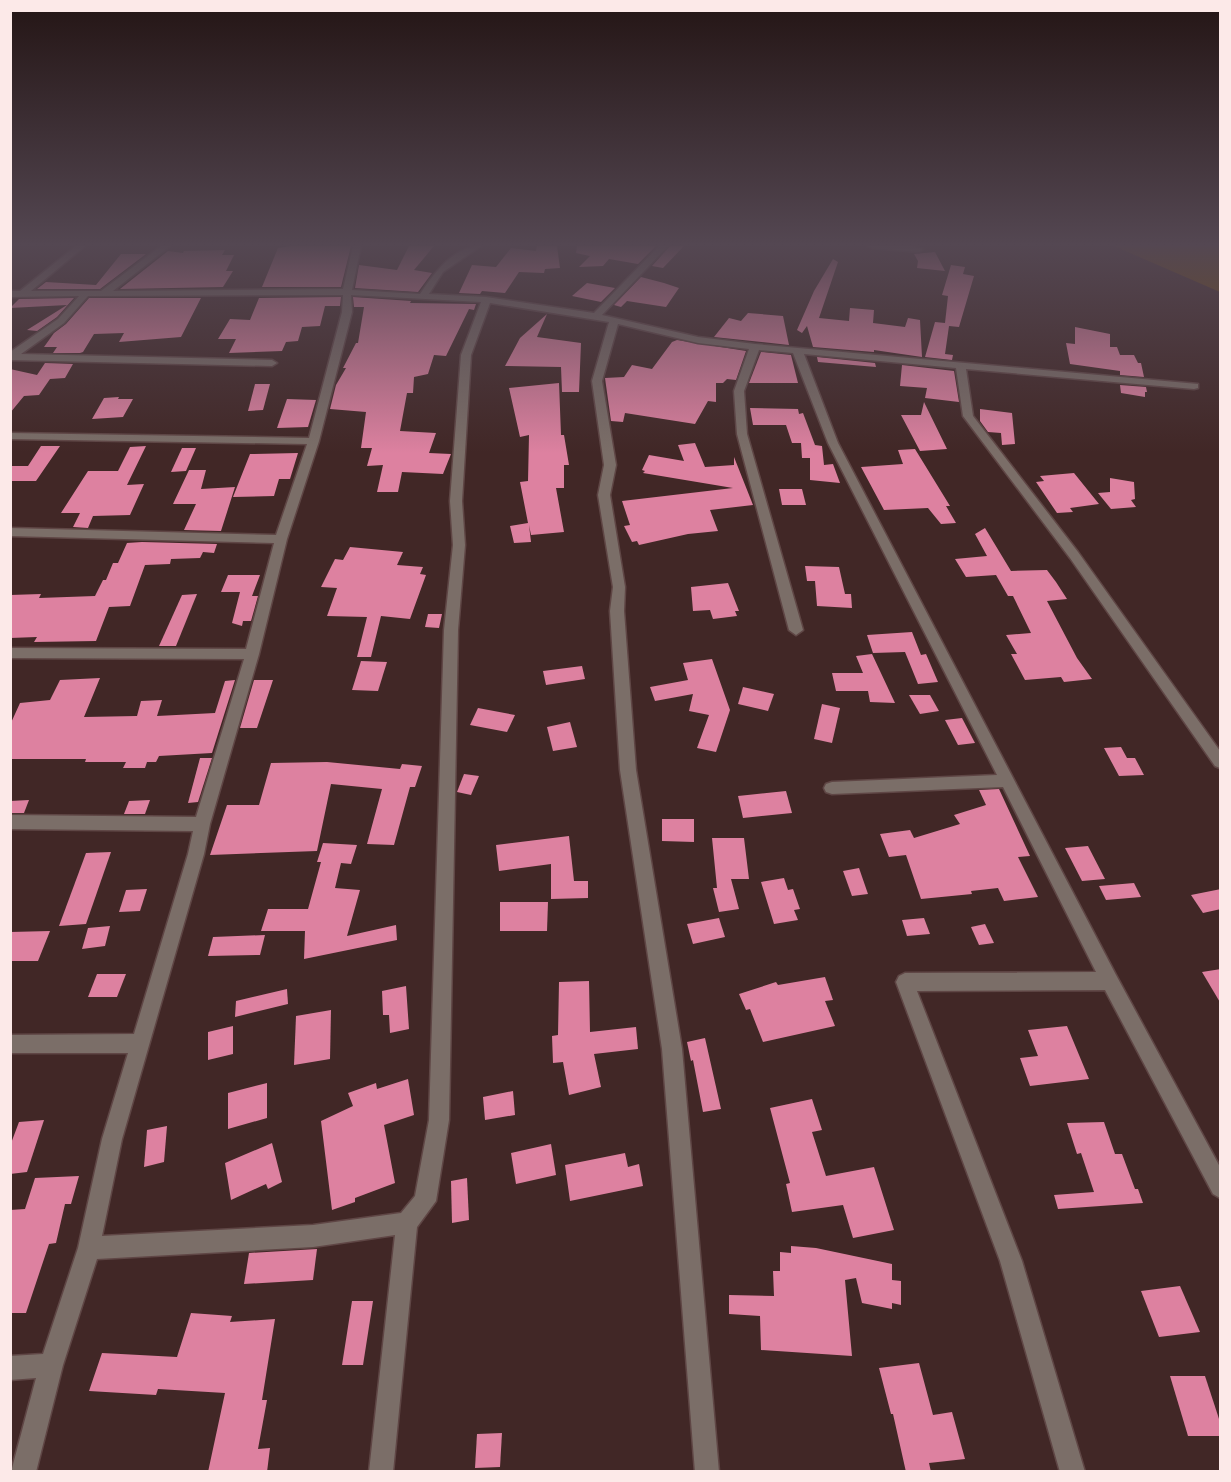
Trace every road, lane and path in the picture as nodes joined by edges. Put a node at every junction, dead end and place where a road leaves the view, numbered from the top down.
1 (68, 315) edge
2 (345, 315) edge
3 (481, 315) edge
4 (590, 315) edge
5 (596, 316) joint
6 (614, 320) junction
7 (755, 347) junction
8 (797, 350) junction
9 (11, 357) edge
10 (272, 363) dead end
11 (961, 366) junction
12 (1194, 386) dead end
13 (10, 436) edge
14 (314, 441) junction
15 (10, 532) edge
16 (281, 539) junction
17 (796, 630) dead end
18 (10, 653) edge
19 (252, 654) junction
20 (1221, 762) edge
21 (1008, 781) junction
22 (832, 788) dead end
23 (10, 822) edge
24 (202, 824) junction
25 (1110, 981) junction
26 (141, 1043) junction
27 (10, 1044) edge
28 (1221, 1186) edge
29 (407, 1223) junction
30 (89, 1248) junction
31 (51, 1365) junction
32 (10, 1368) edge
33 (23, 1472) edge
34 (381, 1472) edge
35 (707, 1472) edge
36 (1073, 1472) edge

1 - 9 street
2 - 14 street
3 - 29 street
4 - 5 street
5 - 6 street
6 - 7 street
6 - 35 street
7 - 8 street
7 - 17 street
8 - 11 street
8 - 21 street
9 - 10 street
11 - 12 street
11 - 20 street
13 - 14 street
14 - 16 street
15 - 16 street
16 - 19 street
18 - 19 street
19 - 24 street
21 - 22 street
21 - 25 street
23 - 24 street
24 - 26 street
25 - 28 street
25 - 36 street
26 - 27 street
26 - 30 street
29 - 30 street
29 - 34 street
30 - 31 street
31 - 32 street
31 - 33 street

